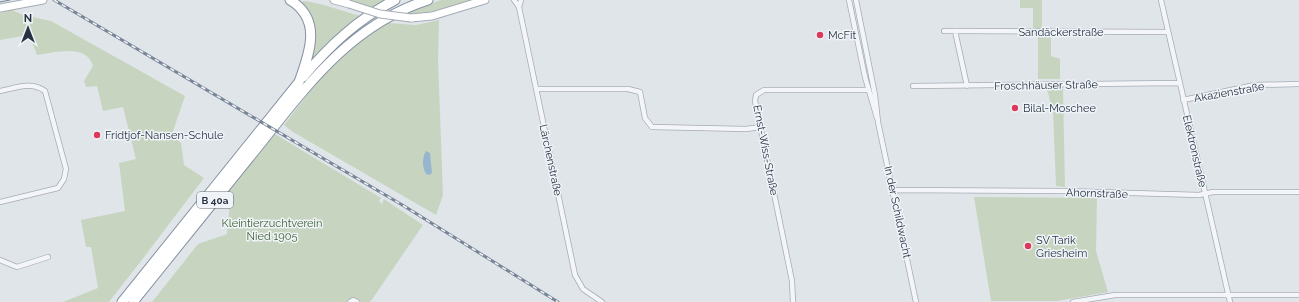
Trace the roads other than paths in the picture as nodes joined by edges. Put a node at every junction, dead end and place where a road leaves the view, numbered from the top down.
1 (9, 0) edge
2 (43, 0) edge
3 (290, 0) edge
4 (334, 0) edge
5 (395, 0) edge
6 (428, 0) edge
7 (485, 0) edge
8 (514, 0) edge
9 (521, 0) edge
10 (849, 0) edge
11 (856, 0) edge
12 (1161, 0) edge
13 (0, 7) edge
14 (519, 7) junction
15 (944, 31) dead end
16 (955, 31) junction
17 (1168, 32) junction
18 (865, 77) junction
19 (873, 82) junction
20 (1180, 82) junction
21 (1299, 84) edge
22 (913, 86) dead end
23 (968, 86) junction
24 (536, 89) junction
25 (860, 90) junction
26 (868, 90) junction
27 (0, 91) edge
28 (1183, 100) junction
29 (278, 108) junction
30 (878, 122) junction
31 (761, 127) junction
32 (894, 190) junction
33 (1299, 192) edge
34 (1205, 194) junction
35 (0, 202) edge
36 (48, 257) dead end
37 (0, 260) edge
38 (1229, 295) junction
39 (1299, 295) edge
40 (122, 302) edge
41 (133, 302) edge
42 (350, 302) edge
43 (357, 302) edge
44 (602, 302) edge
45 (793, 302) edge
46 (916, 302) edge
47 (1073, 302) edge
48 (1230, 302) edge

1 - 13 main road
2 - 13 main road
3 - 29 highway
4 - 7 main road, bridge
5 - 29 highway, B 40a
6 - 41 highway, B 40a
8 - 14 street, Lärchenstraße
9 - 14 street, Lärchenstraße
10 - 18 street, In der Schildwacht
11 - 19 street, In der Schildwacht
12 - 17 street, Elektronstraße
14 - 24 street, Lärchenstraße
15 - 16 street, Sandäckerstraße
16 - 17 street, Sandäckerstraße
16 - 23 street
17 - 20 street, Elektronstraße
18 - 25 street
18 - 26 street, In der Schildwacht
19 - 26 street
19 - 30 street, In der Schildwacht
20 - 23 street, Froschhäuser Straße
20 - 28 street, Elektronstraße
21 - 28 street, Akazienstraße
22 - 23 street, Froschhäuser Straße
24 - 31 street
24 - 44 street, Lärchenstraße
25 - 26 street, Ernst-Wiss-Straße
25 - 31 street, Ernst-Wiss-Straße
26 - 30 street, In der Schildwacht
27 - 35 street
28 - 34 street, Elektronstraße
29 - 40 highway, B 40a
30 - 32 street, In der Schildwacht
31 - 45 street, Ernst-Wiss-Straße
32 - 34 street, Ahornstraße
32 - 46 street, In der Schildwacht
33 - 34 street, Ahornstraße
34 - 38 street, Elektronstraße
36 - 37 street
38 - 39 street
38 - 47 street
38 - 48 street, Elektronstraße
42 - 43 street

